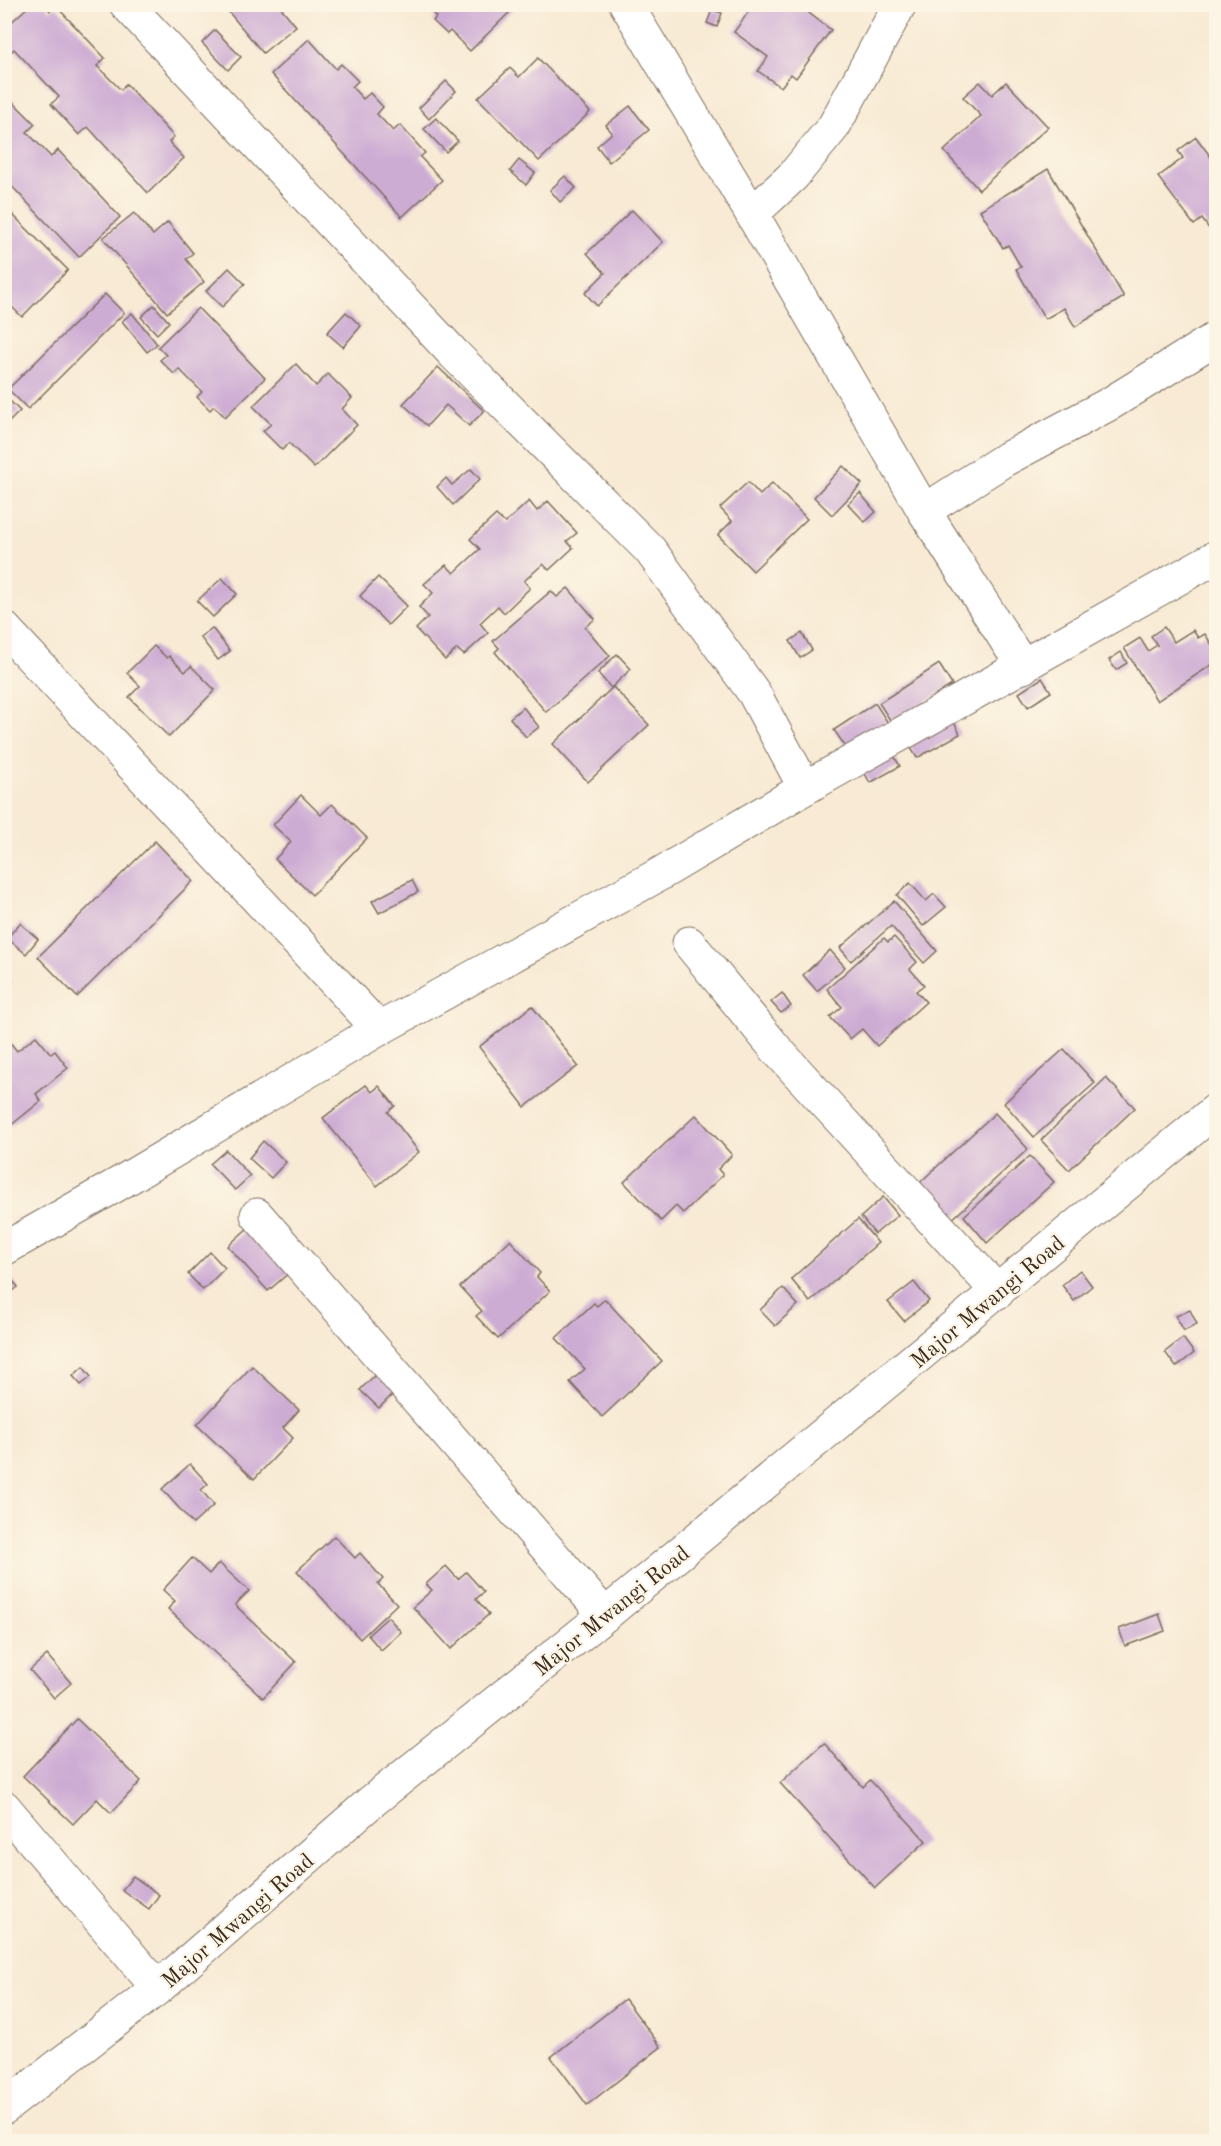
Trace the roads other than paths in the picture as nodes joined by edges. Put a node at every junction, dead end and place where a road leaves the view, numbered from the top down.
1 (126, 4) edge
2 (626, 4) edge
3 (900, 4) edge
4 (752, 214) junction
5 (1216, 338) edge
6 (924, 511) junction
7 (1216, 557) edge
8 (4, 628) edge
9 (1023, 667) junction
10 (805, 788) junction
11 (689, 943) dead end
12 (379, 1029) junction
13 (1216, 1110) edge
14 (257, 1215) dead end
15 (4, 1249) edge
16 (998, 1292) junction
17 (605, 1615) junction
18 (4, 1807) edge
19 (158, 1988) junction
20 (4, 2108) edge

1 - 10 street
2 - 4 street
3 - 4 street
4 - 6 street
5 - 6 street
6 - 9 street
7 - 9 street
8 - 12 street
9 - 10 street
10 - 12 street
11 - 16 street
12 - 15 street
13 - 16 street, Major Mwangi Road
14 - 17 street
16 - 17 street, Major Mwangi Road
17 - 19 street, Major Mwangi Road
18 - 19 street
19 - 20 street, Major Mwangi Road

